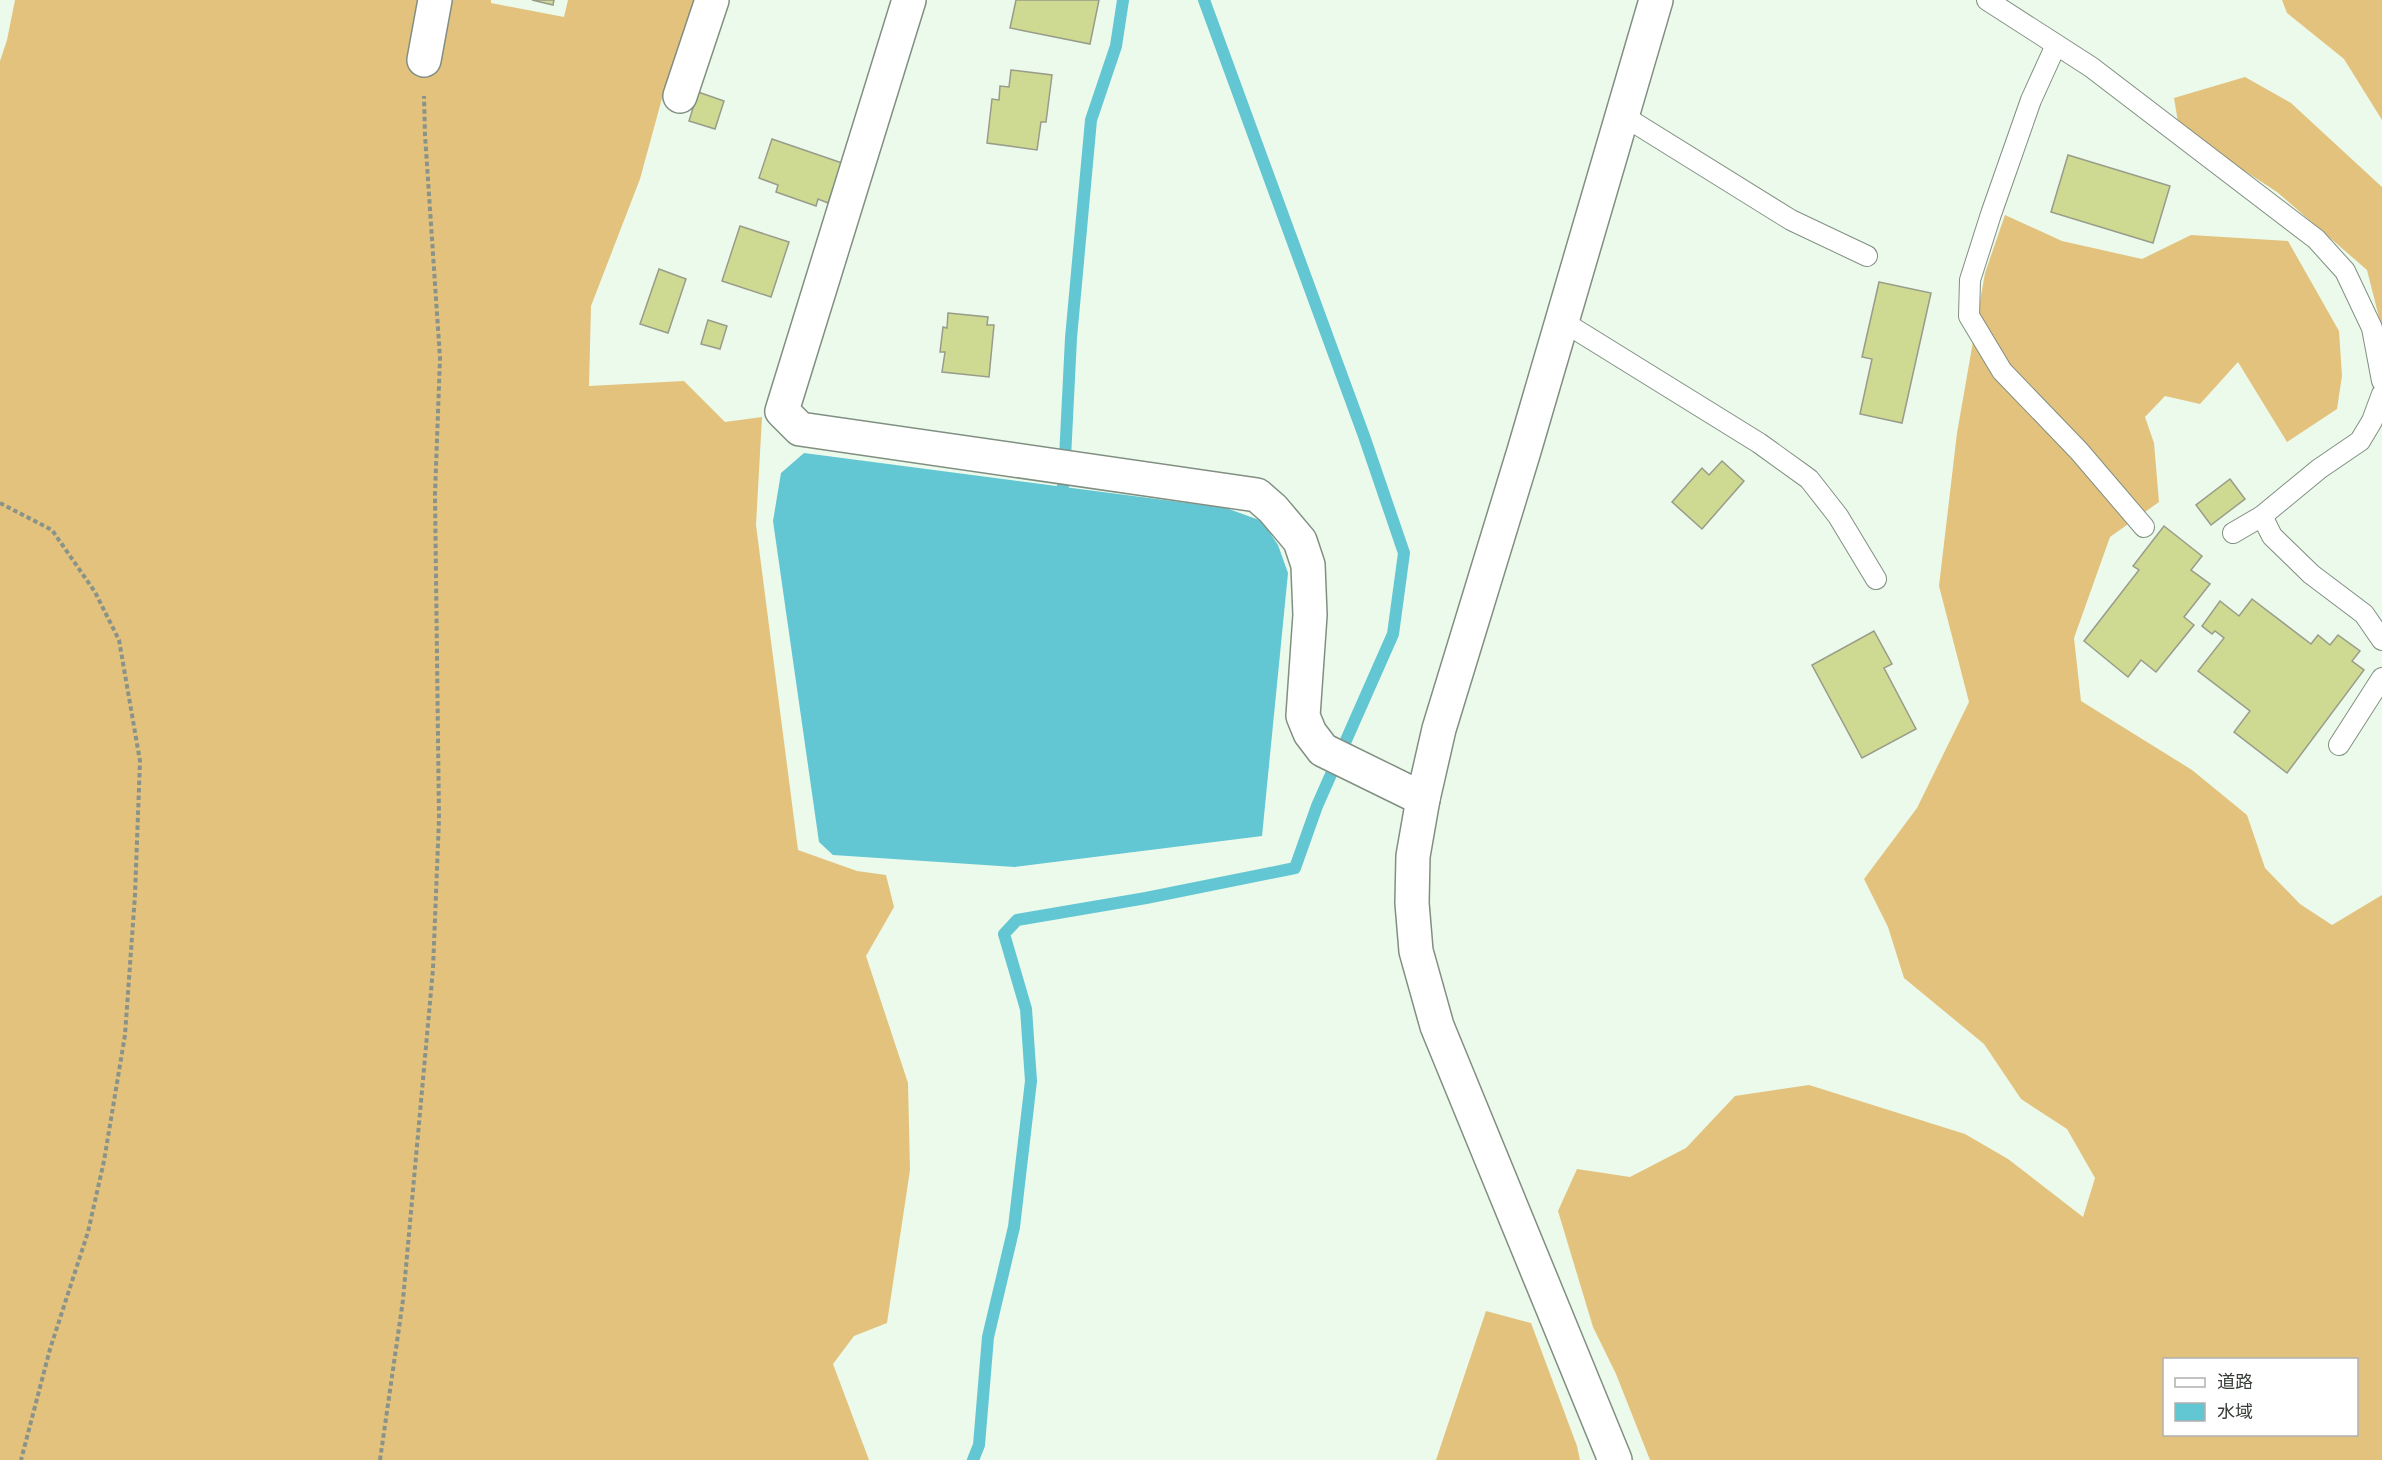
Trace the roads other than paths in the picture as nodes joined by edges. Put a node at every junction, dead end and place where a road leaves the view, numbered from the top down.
1 (435, 0) edge
2 (712, 0) edge
3 (909, 0) edge
4 (1656, 0) edge
5 (1987, 0) edge
6 (2056, 45) junction
7 (424, 60) road end
8 (680, 96) dead end
9 (1622, 115) junction
10 (1867, 256) dead end
11 (1562, 321) junction
12 (2382, 381) edge
13 (2382, 394) edge
14 (2262, 516) junction
15 (2144, 527) dead end
16 (2233, 533) dead end
17 (1876, 579) dead end
18 (2382, 640) edge
19 (2382, 678) edge
20 (2339, 745) dead end
21 (1423, 799) junction
22 (1615, 1460) edge

1 - 7 street
2 - 8 street
3 - 21 street
4 - 9 street
5 - 6 lane
6 - 12 lane
6 - 15 lane
9 - 10 lane
9 - 11 street
11 - 17 lane
11 - 21 street
13 - 14 lane
14 - 16 lane
14 - 18 lane
19 - 20 lane
21 - 22 street

